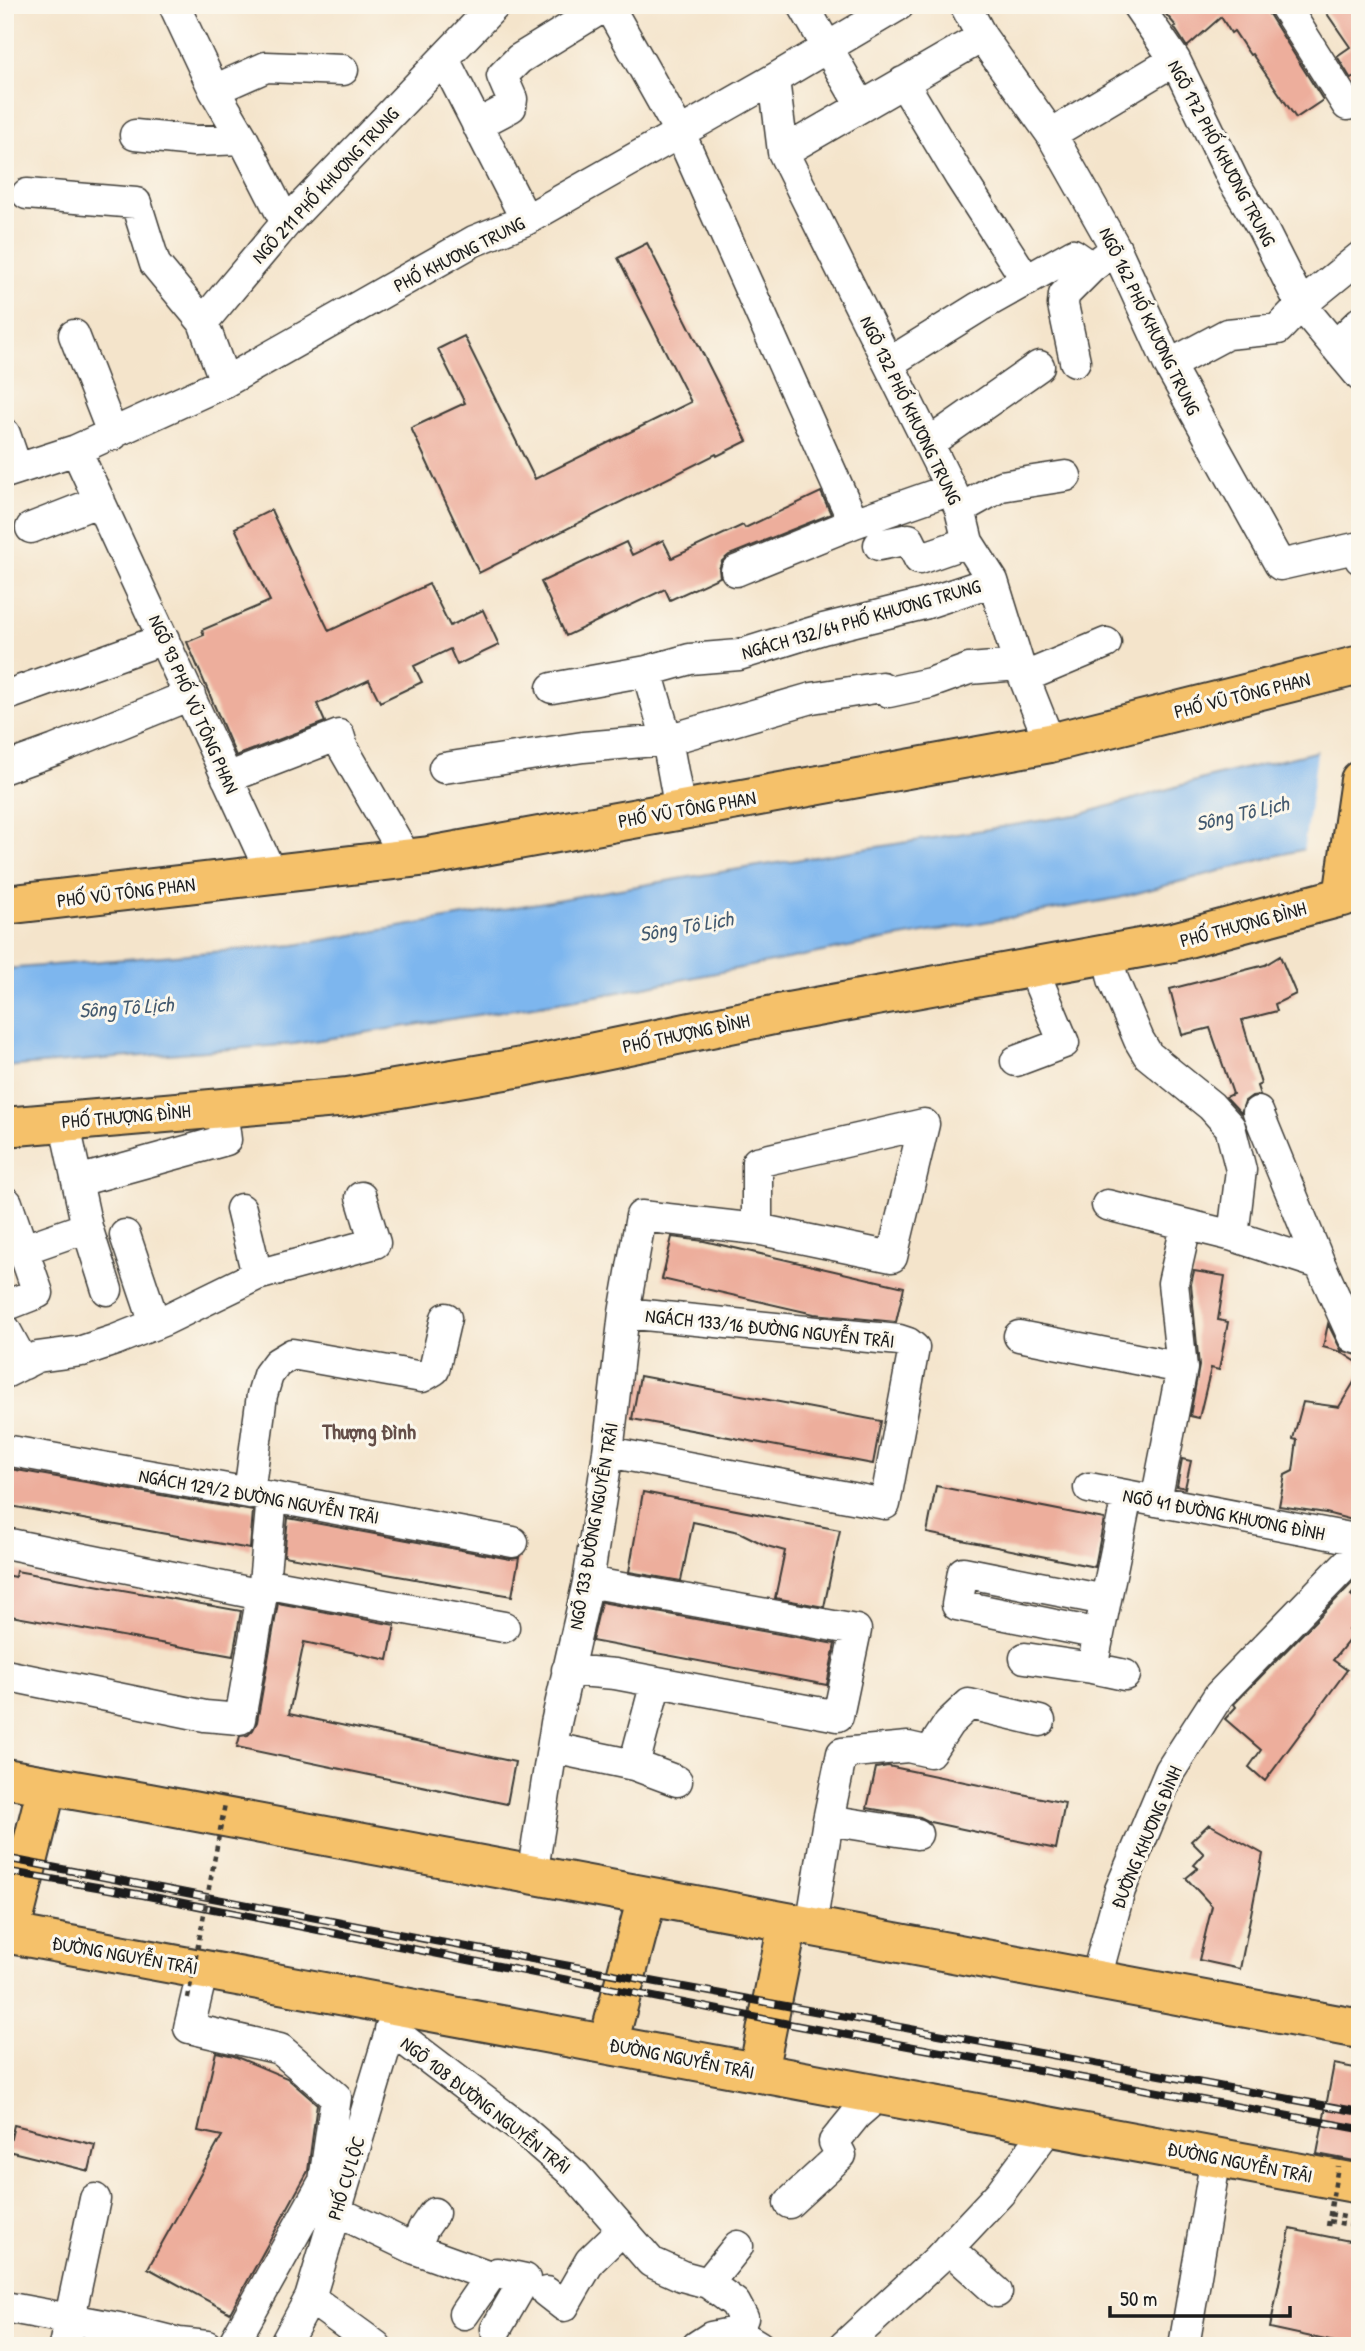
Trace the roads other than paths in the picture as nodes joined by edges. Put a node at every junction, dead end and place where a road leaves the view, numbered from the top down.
1 (174, 5) edge
2 (495, 5) edge
3 (608, 5) edge
4 (803, 5) edge
5 (965, 5) edge
6 (1138, 5) edge
7 (1283, 5) edge
8 (884, 9) edge
9 (982, 37) junction
10 (828, 48) junction
11 (444, 59) junction
12 (1175, 60) junction
13 (342, 70) dead end
14 (774, 79) junction
15 (903, 82) junction
16 (214, 90) junction
17 (1347, 105) dead end
18 (861, 106) junction
19 (477, 125) junction
20 (680, 133) junction
21 (1051, 134) junction
22 (135, 135) dead end
23 (243, 139) junction
24 (783, 152) junction
25 (27, 194) dead end
26 (526, 220) junction
27 (286, 223) junction
28 (1116, 249) junction
29 (1360, 257) edge
30 (1091, 267) junction
31 (1027, 281) junction
32 (1301, 305) junction
33 (203, 321) junction
34 (1360, 322) edge
35 (74, 335) dead end
36 (1335, 346) junction
37 (1075, 361) dead end
38 (889, 363) junction
39 (1169, 365) junction
40 (1039, 366) dead end
41 (1360, 376) edge
42 (225, 382) junction
43 (5, 433) edge
44 (114, 435) junction
45 (929, 443) junction
46 (76, 450) junction
47 (11, 471) edge
48 (1066, 476) dead end
49 (956, 499) junction
50 (100, 500) junction
51 (854, 523) junction
52 (31, 528) dead end
53 (968, 542) junction
54 (878, 545) dead end
55 (1360, 559) edge
56 (736, 571) dead end
57 (993, 581) junction
58 (164, 639) junction
59 (1106, 643) dead end
60 (1360, 665) edge
61 (647, 671) junction
62 (1022, 671) junction
63 (552, 688) dead end
64 (190, 695) junction
65 (5, 696) edge
66 (667, 740) junction
67 (1050, 743) junction
68 (5, 768) edge
69 (444, 768) dead end
70 (227, 778) junction
71 (1360, 780) edge
72 (680, 810) junction
73 (407, 859) junction
74 (272, 874) junction
75 (1351, 894) edge
76 (5, 905) edge
77 (1108, 955) junction
78 (1033, 969) junction
79 (1016, 1061) dead end
80 (222, 1109) junction
81 (1258, 1112) dead end
82 (64, 1121) junction
83 (5, 1127) edge
84 (78, 1181) junction
85 (361, 1197) dead end
86 (5, 1204) edge
87 (1107, 1205) dead end
88 (241, 1209) dead end
89 (1186, 1226) junction
90 (87, 1227) junction
91 (757, 1229) junction
92 (125, 1235) dead end
93 (1233, 1237) junction
94 (24, 1250) junction
95 (1320, 1264) junction
96 (257, 1275) junction
97 (107, 1290) dead end
98 (5, 1306) edge
99 (624, 1313) junction
100 (446, 1318) dead end
101 (155, 1324) junction
102 (5, 1328) edge
103 (1019, 1336) dead end
104 (1360, 1339) edge
105 (15, 1368) edge
106 (1182, 1368) junction
107 (5, 1450) edge
108 (608, 1452) junction
109 (1089, 1488) dead end
110 (260, 1495) junction
111 (1142, 1498) junction
112 (1360, 1540) edge
113 (513, 1542) dead end
114 (5, 1544) edge
115 (1360, 1550) edge
116 (588, 1582) junction
117 (263, 1589) junction
118 (1105, 1600) junction
119 (504, 1627) dead end
120 (1099, 1634) junction
121 (1025, 1658) dead end
122 (1092, 1668) junction
123 (567, 1671) junction
124 (5, 1675) edge
125 (1125, 1675) dead end
126 (656, 1682) junction
127 (1040, 1721) dead end
128 (553, 1748) junction
129 (634, 1765) junction
130 (5, 1778) edge
131 (677, 1781) dead end
132 (47, 1786) junction
133 (828, 1820) junction
134 (917, 1834) dead end
135 (533, 1876) junction
136 (647, 1896) junction
137 (799, 1925) junction
138 (8, 1933) edge
139 (1092, 1979) junction
140 (196, 1984) junction
141 (394, 2017) junction
142 (1360, 2028) edge
143 (608, 2044) junction
144 (758, 2072) junction
145 (879, 2095) junction
146 (1049, 2126) junction
147 (1216, 2157) junction
148 (1349, 2175) edge
149 (94, 2199) dead end
150 (789, 2203) dead end
151 (336, 2211) junction
152 (434, 2213) dead end
153 (622, 2230) junction
154 (738, 2246) dead end
155 (948, 2248) junction
156 (415, 2249) junction
157 (490, 2276) junction
158 (708, 2283) junction
159 (547, 2292) dead end
160 (997, 2292) dead end
161 (310, 2298) junction
162 (5, 2306) edge
163 (464, 2315) dead end
164 (496, 2329) dead end
165 (67, 2332) edge
166 (117, 2337) edge
167 (747, 2339) edge
168 (207, 2346) edge
169 (232, 2346) edge
170 (284, 2346) edge
171 (376, 2346) edge
172 (697, 2346) edge
173 (844, 2346) edge
174 (1184, 2346) edge

1 - 16 street
2 - 11 street, NGÕ 211 PHỐ KHƯƠNG TRUNG
3 - 19 street
3 - 20 street
4 - 10 street
5 - 9 street, NGÕ 162 PHỐ KHƯƠNG TRUNG
6 - 12 street, NGÕ 172 PHỐ KHƯƠNG TRUNG
7 - 17 street
8 - 10 street, PHỐ KHƯƠNG TRUNG
9 - 15 street
9 - 21 street, NGÕ 162 PHỐ KHƯƠNG TRUNG
10 - 14 street, PHỐ KHƯƠNG TRUNG
10 - 18 street
11 - 19 street
11 - 27 street, NGÕ 211 PHỐ KHƯƠNG TRUNG
12 - 21 street
12 - 32 street, NGÕ 172 PHỐ KHƯƠNG TRUNG
13 - 16 street
14 - 20 street, PHỐ KHƯƠNG TRUNG
14 - 24 street, NGÕ 132 PHỐ KHƯƠNG TRUNG
15 - 18 street
15 - 31 street
16 - 23 street
18 - 24 street
19 - 26 street
20 - 26 street, PHỐ KHƯƠNG TRUNG
20 - 51 street
21 - 28 street, NGÕ 162 PHỐ KHƯƠNG TRUNG
22 - 23 street
23 - 27 street
24 - 38 street, NGÕ 132 PHỐ KHƯƠNG TRUNG
25 - 33 street
26 - 42 street, PHỐ KHƯƠNG TRUNG
27 - 33 street, NGÕ 211 PHỐ KHƯƠNG TRUNG
28 - 30 street
28 - 39 street, NGÕ 162 PHỐ KHƯƠNG TRUNG
29 - 32 street
30 - 31 street
30 - 37 street
31 - 38 street
32 - 36 street, NGÕ 172 PHỐ KHƯƠNG TRUNG
32 - 39 street
33 - 42 street
34 - 36 street
35 - 44 street
36 - 41 street, NGÕ 172 PHỐ KHƯƠNG TRUNG
38 - 45 street, NGÕ 132 PHỐ KHƯƠNG TRUNG
39 - 55 street, NGÕ 162 PHỐ KHƯƠNG TRUNG
40 - 45 street
42 - 44 street, PHỐ KHƯƠNG TRUNG
43 - 47 street
44 - 46 street, PHỐ KHƯƠNG TRUNG
45 - 49 street, NGÕ 132 PHỐ KHƯƠNG TRUNG
46 - 47 street, PHỐ KHƯƠNG TRUNG
46 - 50 street, NGÕ 93 PHỐ VŨ TÔNG PHAN
48 - 49 street
49 - 51 street
49 - 53 street, NGÕ 132 PHỐ KHƯƠNG TRUNG
50 - 52 street
50 - 58 street, NGÕ 93 PHỐ VŨ TÔNG PHAN
51 - 56 street
53 - 54 street
53 - 57 street, NGÕ 132 PHỐ KHƯƠNG TRUNG
57 - 61 street, NGÁCH 132/64 PHỐ KHƯƠNG TRUNG
57 - 62 street, NGÕ 132 PHỐ KHƯƠNG TRUNG
58 - 64 street, NGÕ 93 PHỐ VŨ TÔNG PHAN
58 - 65 street
59 - 62 street
60 - 67 main road, PHỐ VŨ TÔNG PHAN
61 - 63 street, NGÁCH 132/64 PHỐ KHƯƠNG TRUNG
61 - 66 street
62 - 66 street
62 - 67 street, NGÕ 132 PHỐ KHƯƠNG TRUNG
64 - 68 street
64 - 70 street, NGÕ 93 PHỐ VŨ TÔNG PHAN
66 - 69 street
66 - 72 street
67 - 72 main road, PHỐ VŨ TÔNG PHAN
70 - 73 street
70 - 74 street, NGÕ 93 PHỐ VŨ TÔNG PHAN
71 - 75 main road
72 - 73 main road, PHỐ VŨ TÔNG PHAN
73 - 74 main road, PHỐ VŨ TÔNG PHAN
74 - 76 main road, PHỐ VŨ TÔNG PHAN
75 - 77 main road, PHỐ THƯỢNG ĐÌNH
77 - 78 main road, PHỐ THƯỢNG ĐÌNH
77 - 93 street
78 - 79 street
78 - 80 main road, PHỐ THƯỢNG ĐÌNH
80 - 82 main road, PHỐ THƯỢNG ĐÌNH
80 - 84 street
81 - 95 street
82 - 83 main road, PHỐ THƯỢNG ĐÌNH
82 - 84 street
84 - 90 street
85 - 96 street
86 - 94 street
87 - 89 street
88 - 96 street
89 - 93 street
89 - 106 street
90 - 94 street
90 - 97 street
91 - 91 street
91 - 99 street, NGÕ 133 ĐƯỜNG NGUYỄN TRÃI
92 - 101 street
93 - 95 street
94 - 98 street
95 - 104 street
96 - 101 street
99 - 108 street, NGÕ 133 ĐƯỜNG NGUYỄN TRÃI
99 - 108 street, NGÁCH 133/16 ĐƯỜNG NGUYỄN TRÃI
100 - 110 street
101 - 105 street
102 - 105 street
103 - 106 street
106 - 111 street
107 - 110 street, NGÁCH 129/2 ĐƯỜNG NGUYỄN TRÃI
108 - 116 street, NGÕ 133 ĐƯỜNG NGUYỄN TRÃI
109 - 111 street, NGÕ 41 ĐƯỜNG KHƯƠNG ĐÌNH
110 - 113 street, NGÁCH 129/2 ĐƯỜNG NGUYỄN TRÃI
110 - 117 street
111 - 112 street, NGÕ 41 ĐƯỜNG KHƯƠNG ĐÌNH
111 - 118 street
114 - 117 street
115 - 139 street, ĐƯỜNG KHƯƠNG ĐÌNH
116 - 123 street, NGÕ 133 ĐƯỜNG NGUYỄN TRÃI
116 - 126 street
117 - 119 street
117 - 124 street
118 - 120 street
118 - 120 street
120 - 122 street
121 - 122 street
122 - 125 street
123 - 126 street
123 - 128 street, NGÕ 133 ĐƯỜNG NGUYỄN TRÃI
126 - 129 street
127 - 133 street
128 - 129 street
128 - 135 street, NGÕ 133 ĐƯỜNG NGUYỄN TRÃI
129 - 131 street
130 - 132 main road
132 - 135 main road
132 - 138 main road
133 - 134 street
133 - 137 street
135 - 136 main road
136 - 137 main road
136 - 143 main road
137 - 139 main road
137 - 144 main road
138 - 140 main road, ĐƯỜNG NGUYỄN TRÃI
139 - 142 main road
140 - 141 main road, ĐƯỜNG NGUYỄN TRÃI
140 - 169 street
141 - 143 main road, ĐƯỜNG NGUYỄN TRÃI
141 - 151 street, PHỐ CỰ LỘC
141 - 153 street, NGÕ 108 ĐƯỜNG NGUYỄN TRÃI
143 - 144 main road, ĐƯỜNG NGUYỄN TRÃI
144 - 145 main road, ĐƯỜNG NGUYỄN TRÃI
145 - 146 main road, ĐƯỜNG NGUYỄN TRÃI
145 - 150 street
146 - 147 main road, ĐƯỜNG NGUYỄN TRÃI
146 - 155 street
147 - 148 main road, ĐƯỜNG NGUYỄN TRÃI
147 - 174 street
149 - 165 street
151 - 156 street
151 - 161 street, PHỐ CỰ LỘC
152 - 156 street
153 - 158 street, NGÕ 108 ĐƯỜNG NGUYỄN TRÃI
153 - 159 street
154 - 158 street
155 - 160 street
155 - 173 street
156 - 157 street
157 - 163 street
157 - 164 street
158 - 167 street
161 - 170 street, PHỐ CỰ LỘC
161 - 171 street
162 - 165 street
165 - 166 street
166 - 168 street
167 - 172 street

